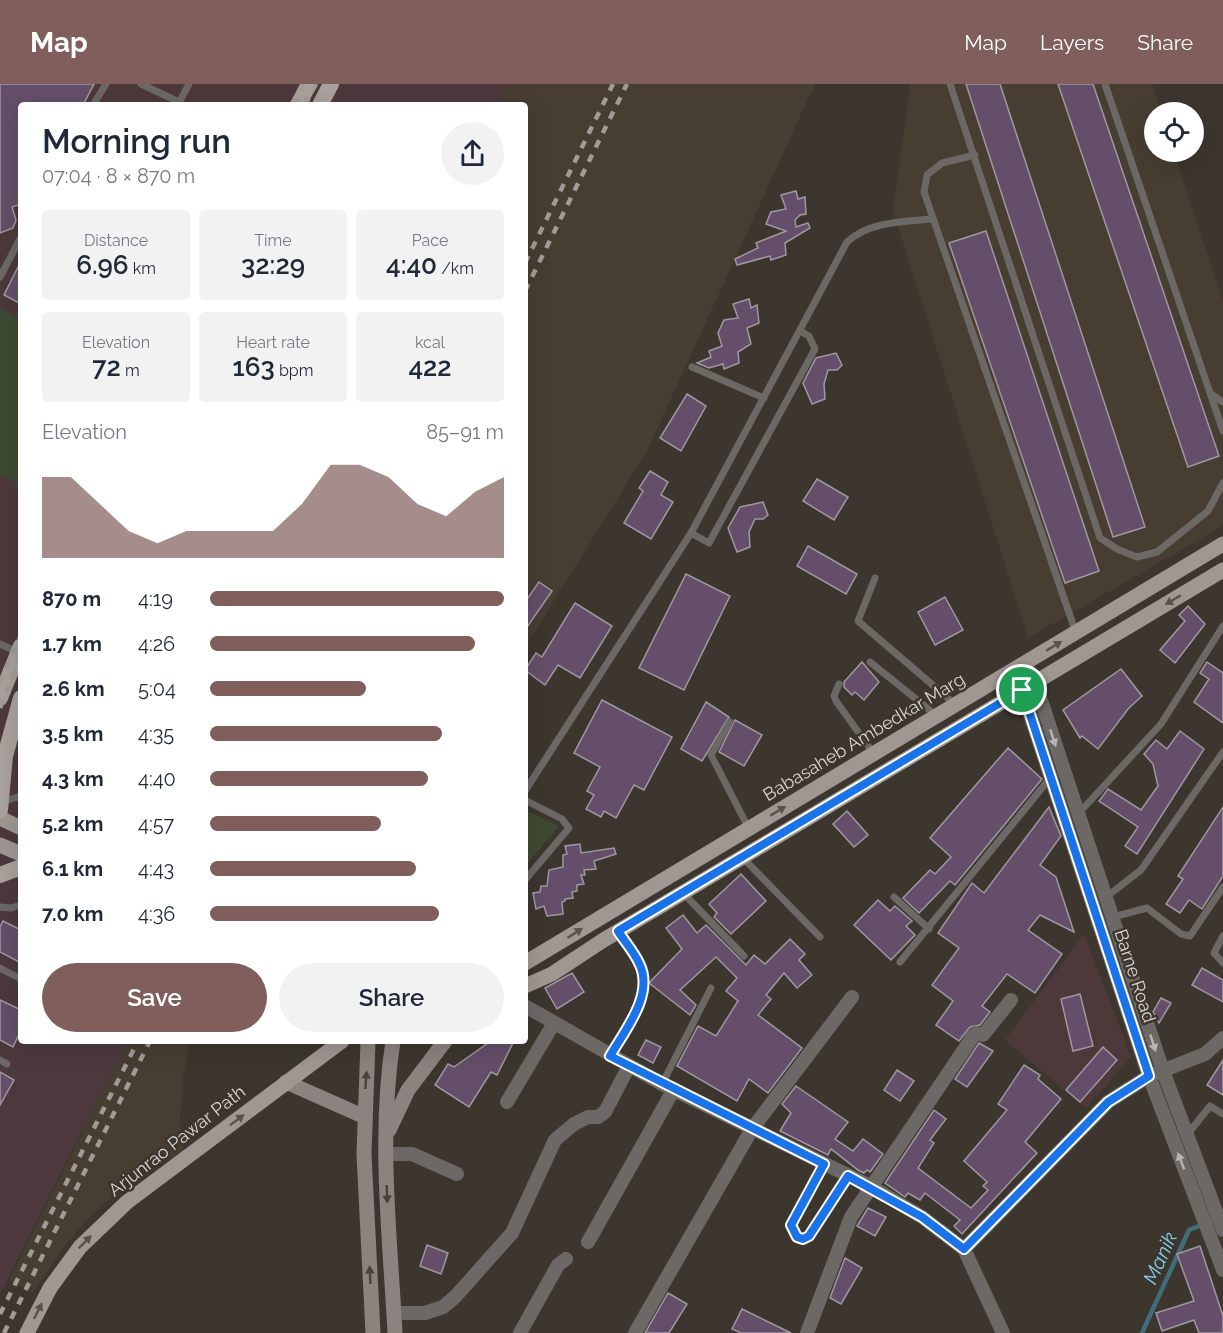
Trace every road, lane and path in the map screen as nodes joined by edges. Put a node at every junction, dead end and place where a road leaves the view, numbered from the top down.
1 (106, 84) edge
2 (141, 84) edge
3 (189, 84) edge
4 (309, 84) edge
5 (331, 84) edge
6 (950, 84) edge
7 (1105, 84) edge
8 (95, 102) edge
9 (174, 102) edge
10 (179, 102) edge
11 (300, 102) edge
12 (322, 102) edge
13 (975, 155) junction
14 (932, 219) junction
15 (18, 243) edge
16 (0, 277) edge
17 (800, 332) junction
18 (692, 367) dead end
19 (1210, 394) junction
20 (764, 398) junction
21 (1223, 402) edge
22 (1223, 431) edge
23 (1223, 483) edge
24 (691, 533) junction
25 (1223, 544) edge
26 (1223, 570) edge
27 (875, 578) dead end
28 (1223, 626) edge
29 (1076, 633) junction
30 (0, 645) edge
31 (18, 649) edge
32 (18, 652) edge
33 (870, 662) dead end
34 (839, 684) dead end
35 (1029, 686) junction
36 (0, 698) edge
37 (956, 705) junction
38 (18, 709) edge
39 (937, 716) junction
40 (730, 722) dead end
41 (1223, 752) edge
42 (874, 754) junction
43 (1051, 777) junction
44 (528, 786) edge
45 (18, 798) edge
46 (528, 802) edge
47 (0, 810) edge
48 (1078, 814) junction
49 (18, 825) edge
50 (749, 828) junction
51 (0, 844) edge
52 (18, 853) edge
53 (742, 857) junction
54 (18, 868) edge
55 (0, 875) edge
56 (528, 876) edge
57 (1223, 887) edge
58 (683, 893) junction
59 (894, 897) dead end
60 (1106, 897) junction
61 (0, 907) edge
62 (18, 907) edge
63 (1113, 917) junction
64 (929, 929) junction
65 (618, 931) junction
66 (1223, 936) edge
67 (820, 937) dead end
68 (744, 956) dead end
69 (528, 962) edge
70 (900, 962) dead end
71 (1223, 963) edge
72 (0, 968) edge
73 (18, 977) edge
74 (528, 985) edge
75 (711, 987) dead end
76 (852, 997) dead end
77 (1011, 1000) dead end
78 (528, 1008) edge
79 (554, 1023) junction
80 (1223, 1038) edge
81 (330, 1044) edge
82 (338, 1044) edge
83 (368, 1044) edge
84 (393, 1044) edge
85 (442, 1044) edge
86 (610, 1056) junction
87 (318, 1059) junction
88 (629, 1066) junction
89 (1162, 1071) junction
90 (1149, 1076) junction
91 (286, 1082) junction
92 (668, 1086) junction
93 (507, 1102) dead end
94 (1223, 1114) edge
95 (364, 1117) junction
96 (752, 1129) junction
97 (1187, 1135) junction
98 (386, 1136) junction
99 (386, 1154) junction
100 (824, 1164) junction
101 (457, 1174) dead end
102 (848, 1176) junction
103 (870, 1186) junction
104 (1222, 1227) edge
105 (588, 1242) dead end
106 (964, 1249) junction
107 (566, 1259) dead end
108 (1223, 1270) edge
109 (394, 1313) junction
110 (27, 1333) edge
111 (373, 1333) edge
112 (395, 1333) edge
113 (520, 1333) edge
114 (634, 1333) edge
115 (807, 1333) edge
116 (1003, 1333) edge

1 - 8 lane
2 - 9 lane
3 - 10 lane
4 - 11 highway
5 - 12 highway
6 - 13 lane
7 - 19 lane
13 - 14 lane
13 - 23 lane
14 - 17 lane
14 - 29 lane
15 - 16 lane
17 - 20 lane
17 - 24 lane
18 - 20 lane
19 - 21 lane
19 - 22 lane
20 - 24 lane
24 - 44 lane
25 - 29 main road, Babasaheb Ambedkar Marg
26 -> 35 main road
27 - 37 lane
28 - 48 lane
37 -> 29 main road, Babasaheb Ambedkar Marg
30 - 31 lane
32 - 36 highway
33 - 39 lane
34 - 42 lane
35 - 43 street, Barne Road
35 -> 48 street, Barne Road
35 - 53 main road
37 - 39 main road, Babasaheb Ambedkar Marg
38 - 47 highway
39 - 42 main road, Babasaheb Ambedkar Marg
40 - 50 lane
41 - 60 lane
50 -> 42 main road, Babasaheb Ambedkar Marg
43 - 64 lane
43 - 90 street, Barne Road
45 - 47 lane
46 - 56 lane
47 - 49 main road
48 - 60 street, Barne Road
69 -> 50 main road, Babasaheb Ambedkar Marg
51 - 52 main road
53 - 58 main road
53 - 67 lane
54 - 55 highway
57 - 63 lane
58 - 65 main road
58 - 68 lane
59 - 64 lane
60 - 63 street, Barne Road
61 - 62 lane
63 -> 89 street, Barne Road
64 - 70 lane
65 - 74 main road
65 - 86 lane
66 - 71 lane
72 - 73 lane
75 - 92 lane
76 - 96 street
77 - 103 street
78 - 79 street
79 - 86 street
79 - 93 street
80 - 89 street
81 - 87 main road
82 - 87 main road, Arjunrao Pawar Path
95 -> 83 main road
84 - 98 main road
85 - 98 main road
86 - 88 street
87 - 91 main road, Arjunrao Pawar Path
88 - 92 street
88 - 109 street
89 - 90 street
89 - 97 street, Barne Road
90 - 106 street
108 -> 90 street, Barne Road
91 - 95 main road
110 -> 91 main road, Arjunrao Pawar Path
92 - 96 street
92 - 105 street
94 - 97 lane
111 -> 95 main road
96 - 100 street
96 - 114 street
97 - 104 street, Barne Road
98 - 99 main road
99 - 101 street
99 -> 109 main road
100 - 102 street
100 - 102 lane
102 - 103 street
103 - 106 street
103 - 115 street
106 - 116 street
107 - 113 street
109 - 112 main road

